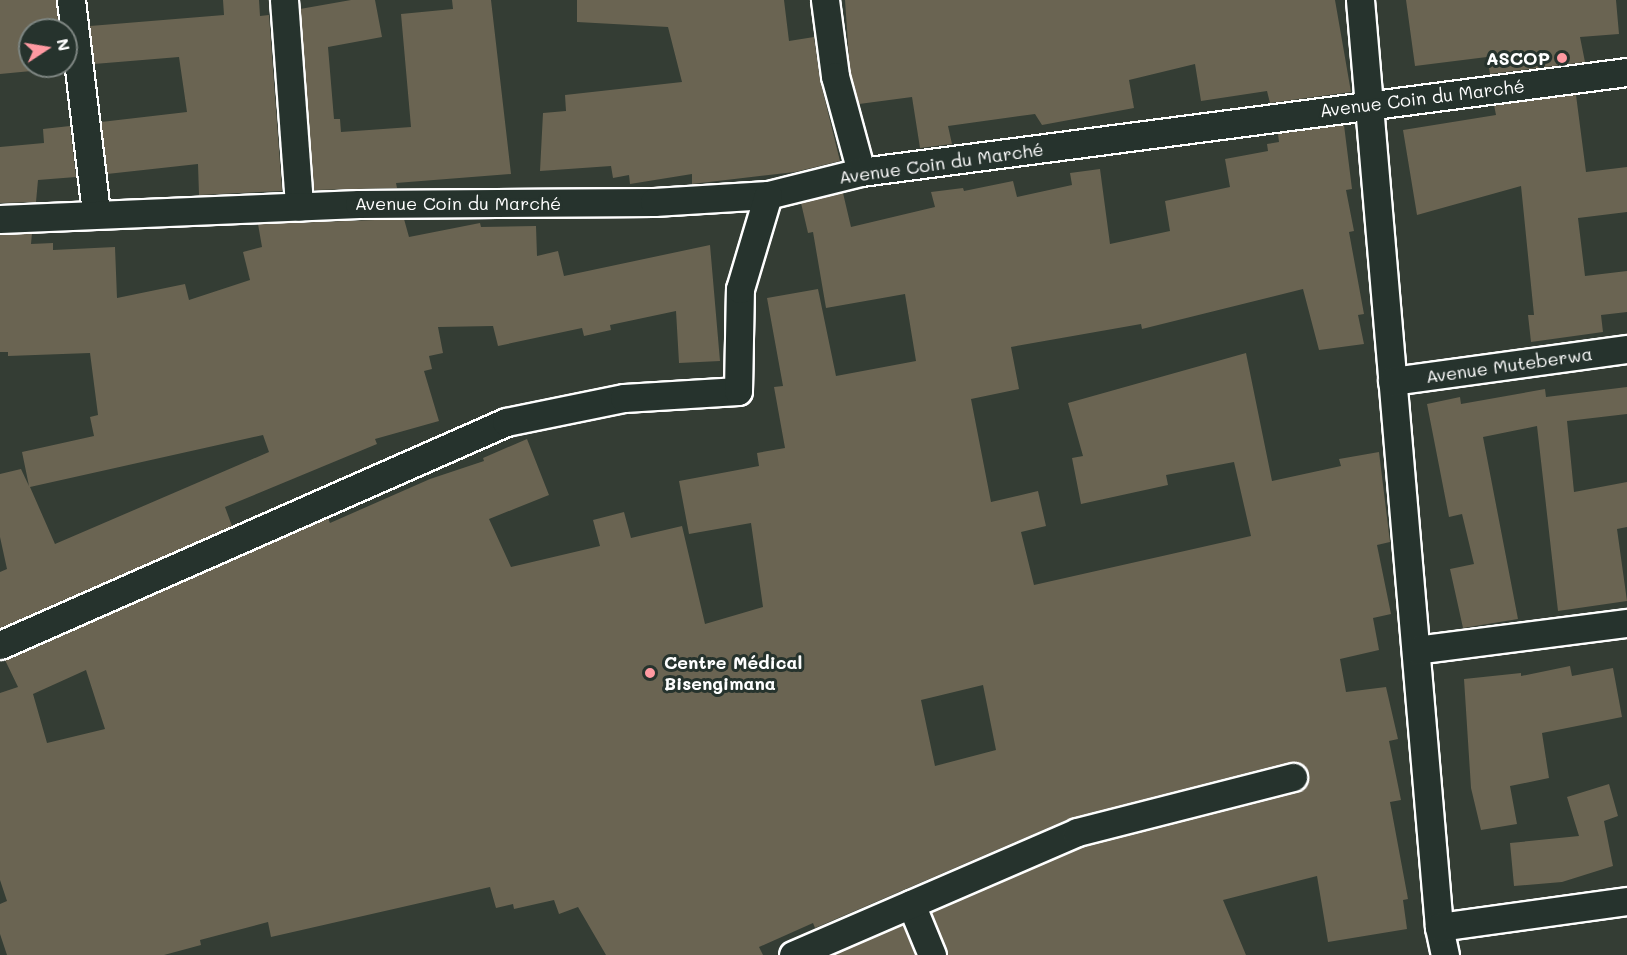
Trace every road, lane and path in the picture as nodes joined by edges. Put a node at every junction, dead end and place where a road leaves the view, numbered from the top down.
1 (71, 0) edge
2 (284, 0) edge
3 (825, 0) edge
4 (1360, 0) edge
5 (1627, 72) edge
6 (1370, 105) junction
7 (861, 172) junction
8 (768, 195) junction
9 (299, 206) junction
10 (96, 214) junction
11 (0, 219) edge
12 (1627, 349) edge
13 (1392, 381) junction
14 (1627, 623) edge
15 (0, 645) edge
16 (1416, 650) junction
17 (1293, 777) dead end
18 (1627, 901) edge
19 (911, 904) junction
20 (1439, 927) junction
21 (793, 955) edge
22 (932, 955) edge
23 (1445, 955) edge

1 - 10 street
2 - 9 street
3 - 7 street
4 - 6 street
5 - 6 street, Avenue Coin du Marché
6 - 7 street, Avenue Coin du Marché
6 - 13 street
7 - 8 street, Avenue Coin du Marché
8 - 9 street, Avenue Coin du Marché
8 - 15 street
9 - 10 street, Avenue Coin du Marché
10 - 11 street, Avenue Coin du Marché
12 - 13 street, Avenue Muteberwa
13 - 16 street
14 - 16 street
16 - 20 street
17 - 19 street
18 - 20 street
19 - 21 street
19 - 22 street
20 - 23 street

